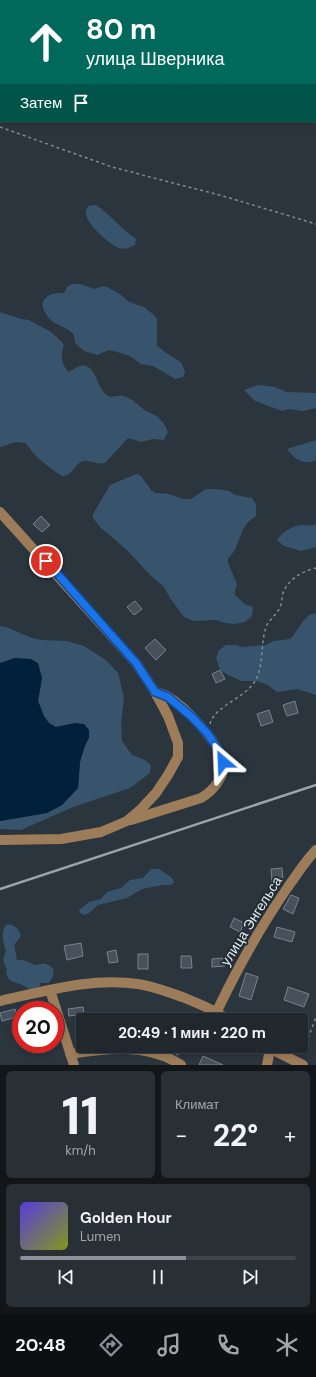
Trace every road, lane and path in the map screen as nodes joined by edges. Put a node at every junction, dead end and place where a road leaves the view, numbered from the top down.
1 (0, 127) edge
2 (316, 224) edge
3 (0, 512) edge
4 (316, 568) edge
5 (155, 692) junction
6 (208, 734) junction
7 (127, 821) junction
8 (0, 840) edge
9 (316, 850) edge
10 (50, 990) junction
11 (0, 1001) edge
12 (217, 1011) junction
13 (219, 1013) edge
14 (316, 1017) edge
15 (268, 1053) edge
16 (278, 1053) edge
17 (70, 1054) junction
18 (293, 1060) junction
19 (74, 1065) edge
20 (181, 1065) edge
21 (267, 1065) edge
22 (303, 1065) edge

1 - 2 path
3 - 5 street
4 - 6 path
5 - 6 street
5 - 7 street
6 - 7 street
7 - 8 street
9 - 12 street, улица Энгельса
10 - 11 street
10 - 12 street
10 - 17 street
12 - 13 street
14 - 18 path
15 - 21 street
16 - 18 street
17 - 19 street
17 - 20 street
18 - 22 street

